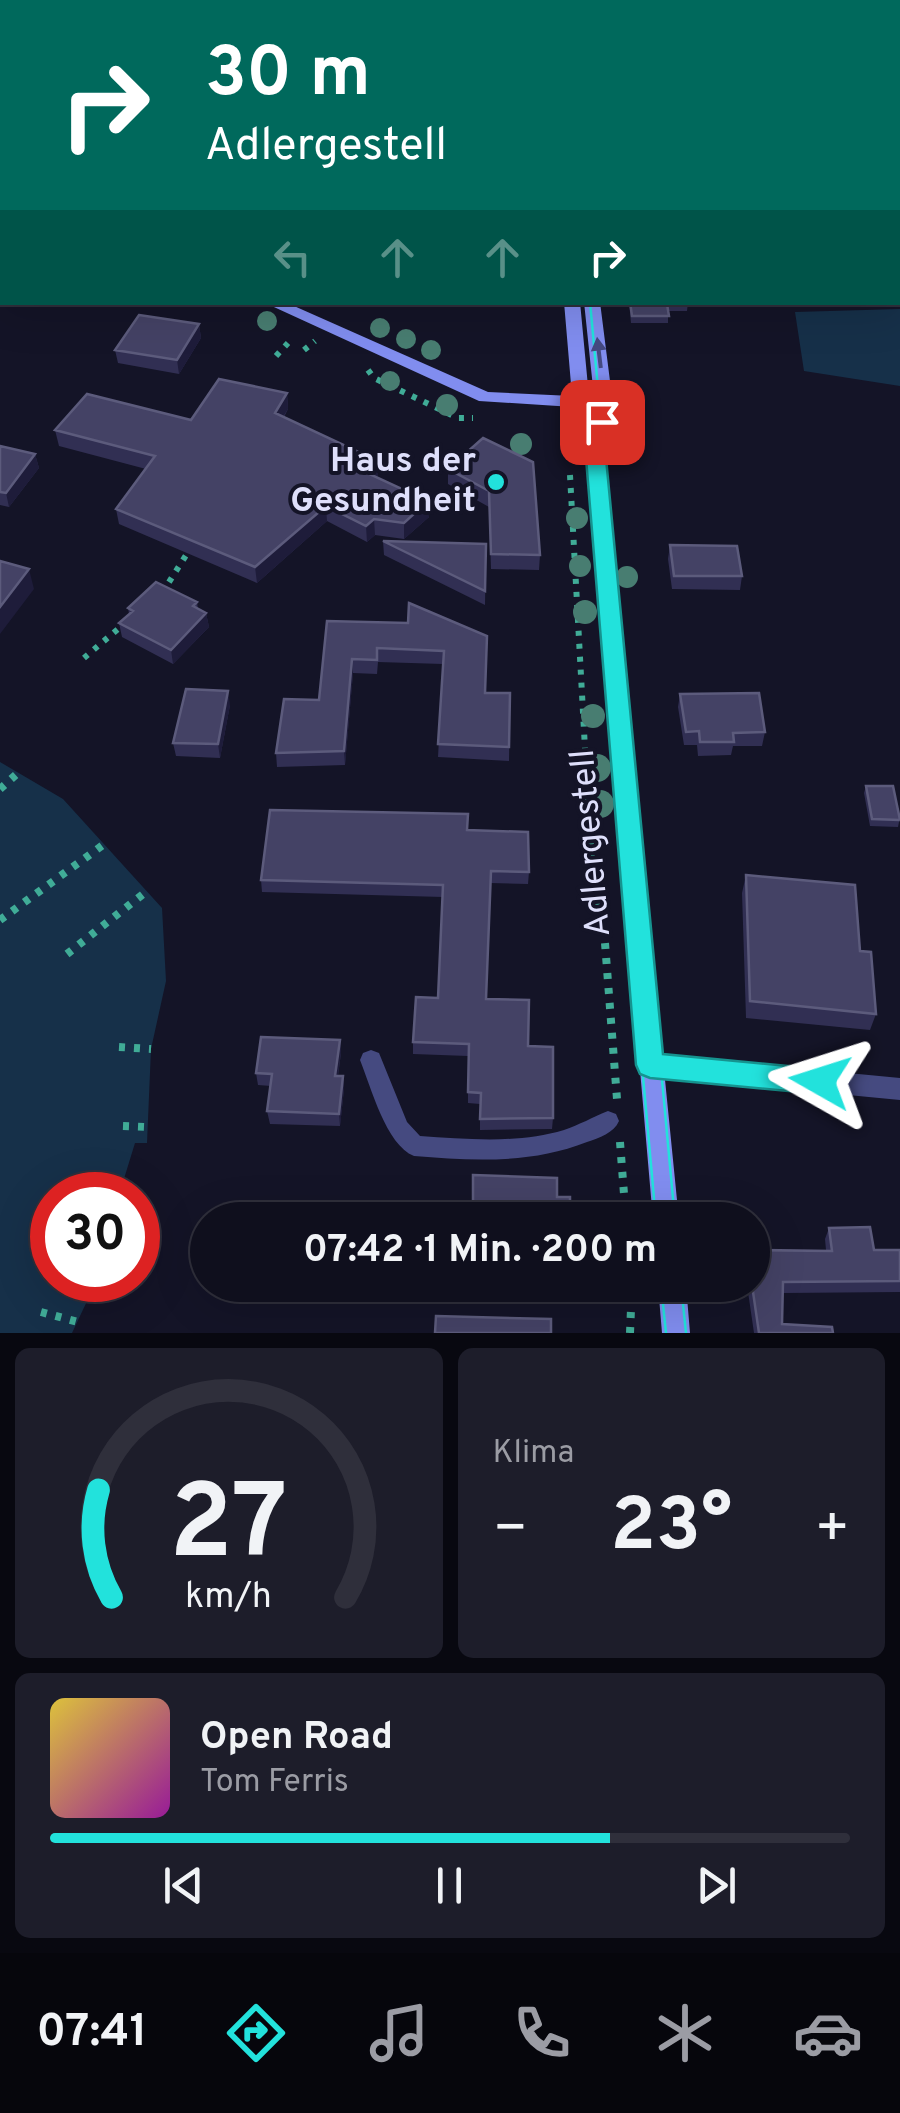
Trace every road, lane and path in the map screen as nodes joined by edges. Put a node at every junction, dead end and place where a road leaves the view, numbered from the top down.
1 (278, 305) edge
2 (572, 305) edge
3 (592, 305) edge
4 (316, 341) dead end
5 (288, 343) dead end
6 (304, 350) dead end
7 (276, 356) dead end
8 (580, 402) junction
9 (602, 404) junction
10 (596, 458) junction
11 (568, 459) dead end
12 (199, 536) edge
13 (152, 601) edge
14 (138, 612) edge
15 (84, 658) dead end
16 (19, 772) dead end
17 (0, 789) edge
18 (103, 845) dead end
19 (146, 891) dead end
20 (0, 920) edge
21 (67, 954) dead end
22 (119, 1047) dead end
23 (151, 1049) dead end
24 (371, 1060) dead end
25 (650, 1065) junction
26 (900, 1089) edge
27 (615, 1120) junction
28 (123, 1126) dead end
29 (147, 1127) dead end
30 (624, 1202) edge
31 (664, 1202) edge
32 (631, 1302) edge
33 (673, 1302) edge
34 (41, 1312) dead end
35 (78, 1322) dead end
36 (630, 1333) edge
37 (676, 1333) edge

1 - 8 street
2 - 8 street, Adlergestell
9 -> 3 street, Adlergestell
4 - 6 path
5 - 7 path
8 - 9 street
8 - 10 street, Adlergestell
9 - 10 street, Adlergestell
10 - 25 street, Adlergestell
11 - 27 path
12 - 13 path
14 - 15 path
16 - 17 path
18 - 20 path
19 - 21 path
22 - 23 path
24 - 27 lane
25 - 26 street
25 - 31 street, Adlergestell
27 - 30 path
28 - 29 path
32 - 36 path
33 - 37 street
34 - 35 path

